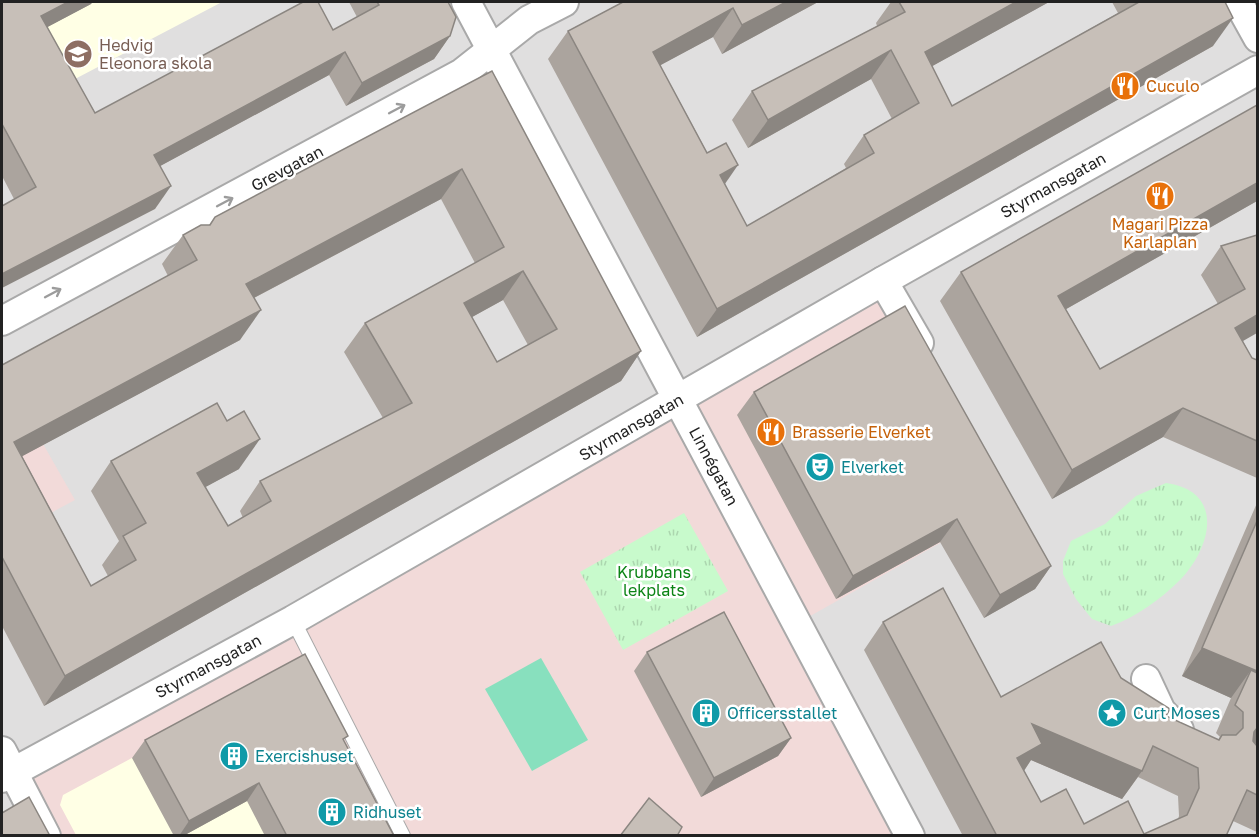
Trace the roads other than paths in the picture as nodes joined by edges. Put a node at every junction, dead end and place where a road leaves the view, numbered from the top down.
1 (466, 2) edge
2 (564, 2) edge
3 (1238, 2) edge
4 (1257, 38) edge
5 (492, 51) junction
6 (1257, 70) edge
7 (883, 281) junction
8 (2, 321) edge
9 (931, 365) edge
10 (679, 400) junction
11 (293, 620) junction
12 (1146, 679) dead end
13 (1200, 743) edge
14 (5, 767) edge
15 (46, 836) edge
16 (403, 836) edge
17 (910, 836) edge

1 - 5 street, Linnégatan
2 - 5 street, Grevgatan
3 - 4 street
8 -> 5 street, Grevgatan
5 - 10 street, Linnégatan
6 - 7 street, Styrmansgatan
7 - 9 street
7 - 10 street, Styrmansgatan
10 - 11 street, Styrmansgatan
10 - 17 street, Linnégatan
11 - 14 street, Styrmansgatan
11 - 16 lane
12 - 13 street
14 - 15 street

